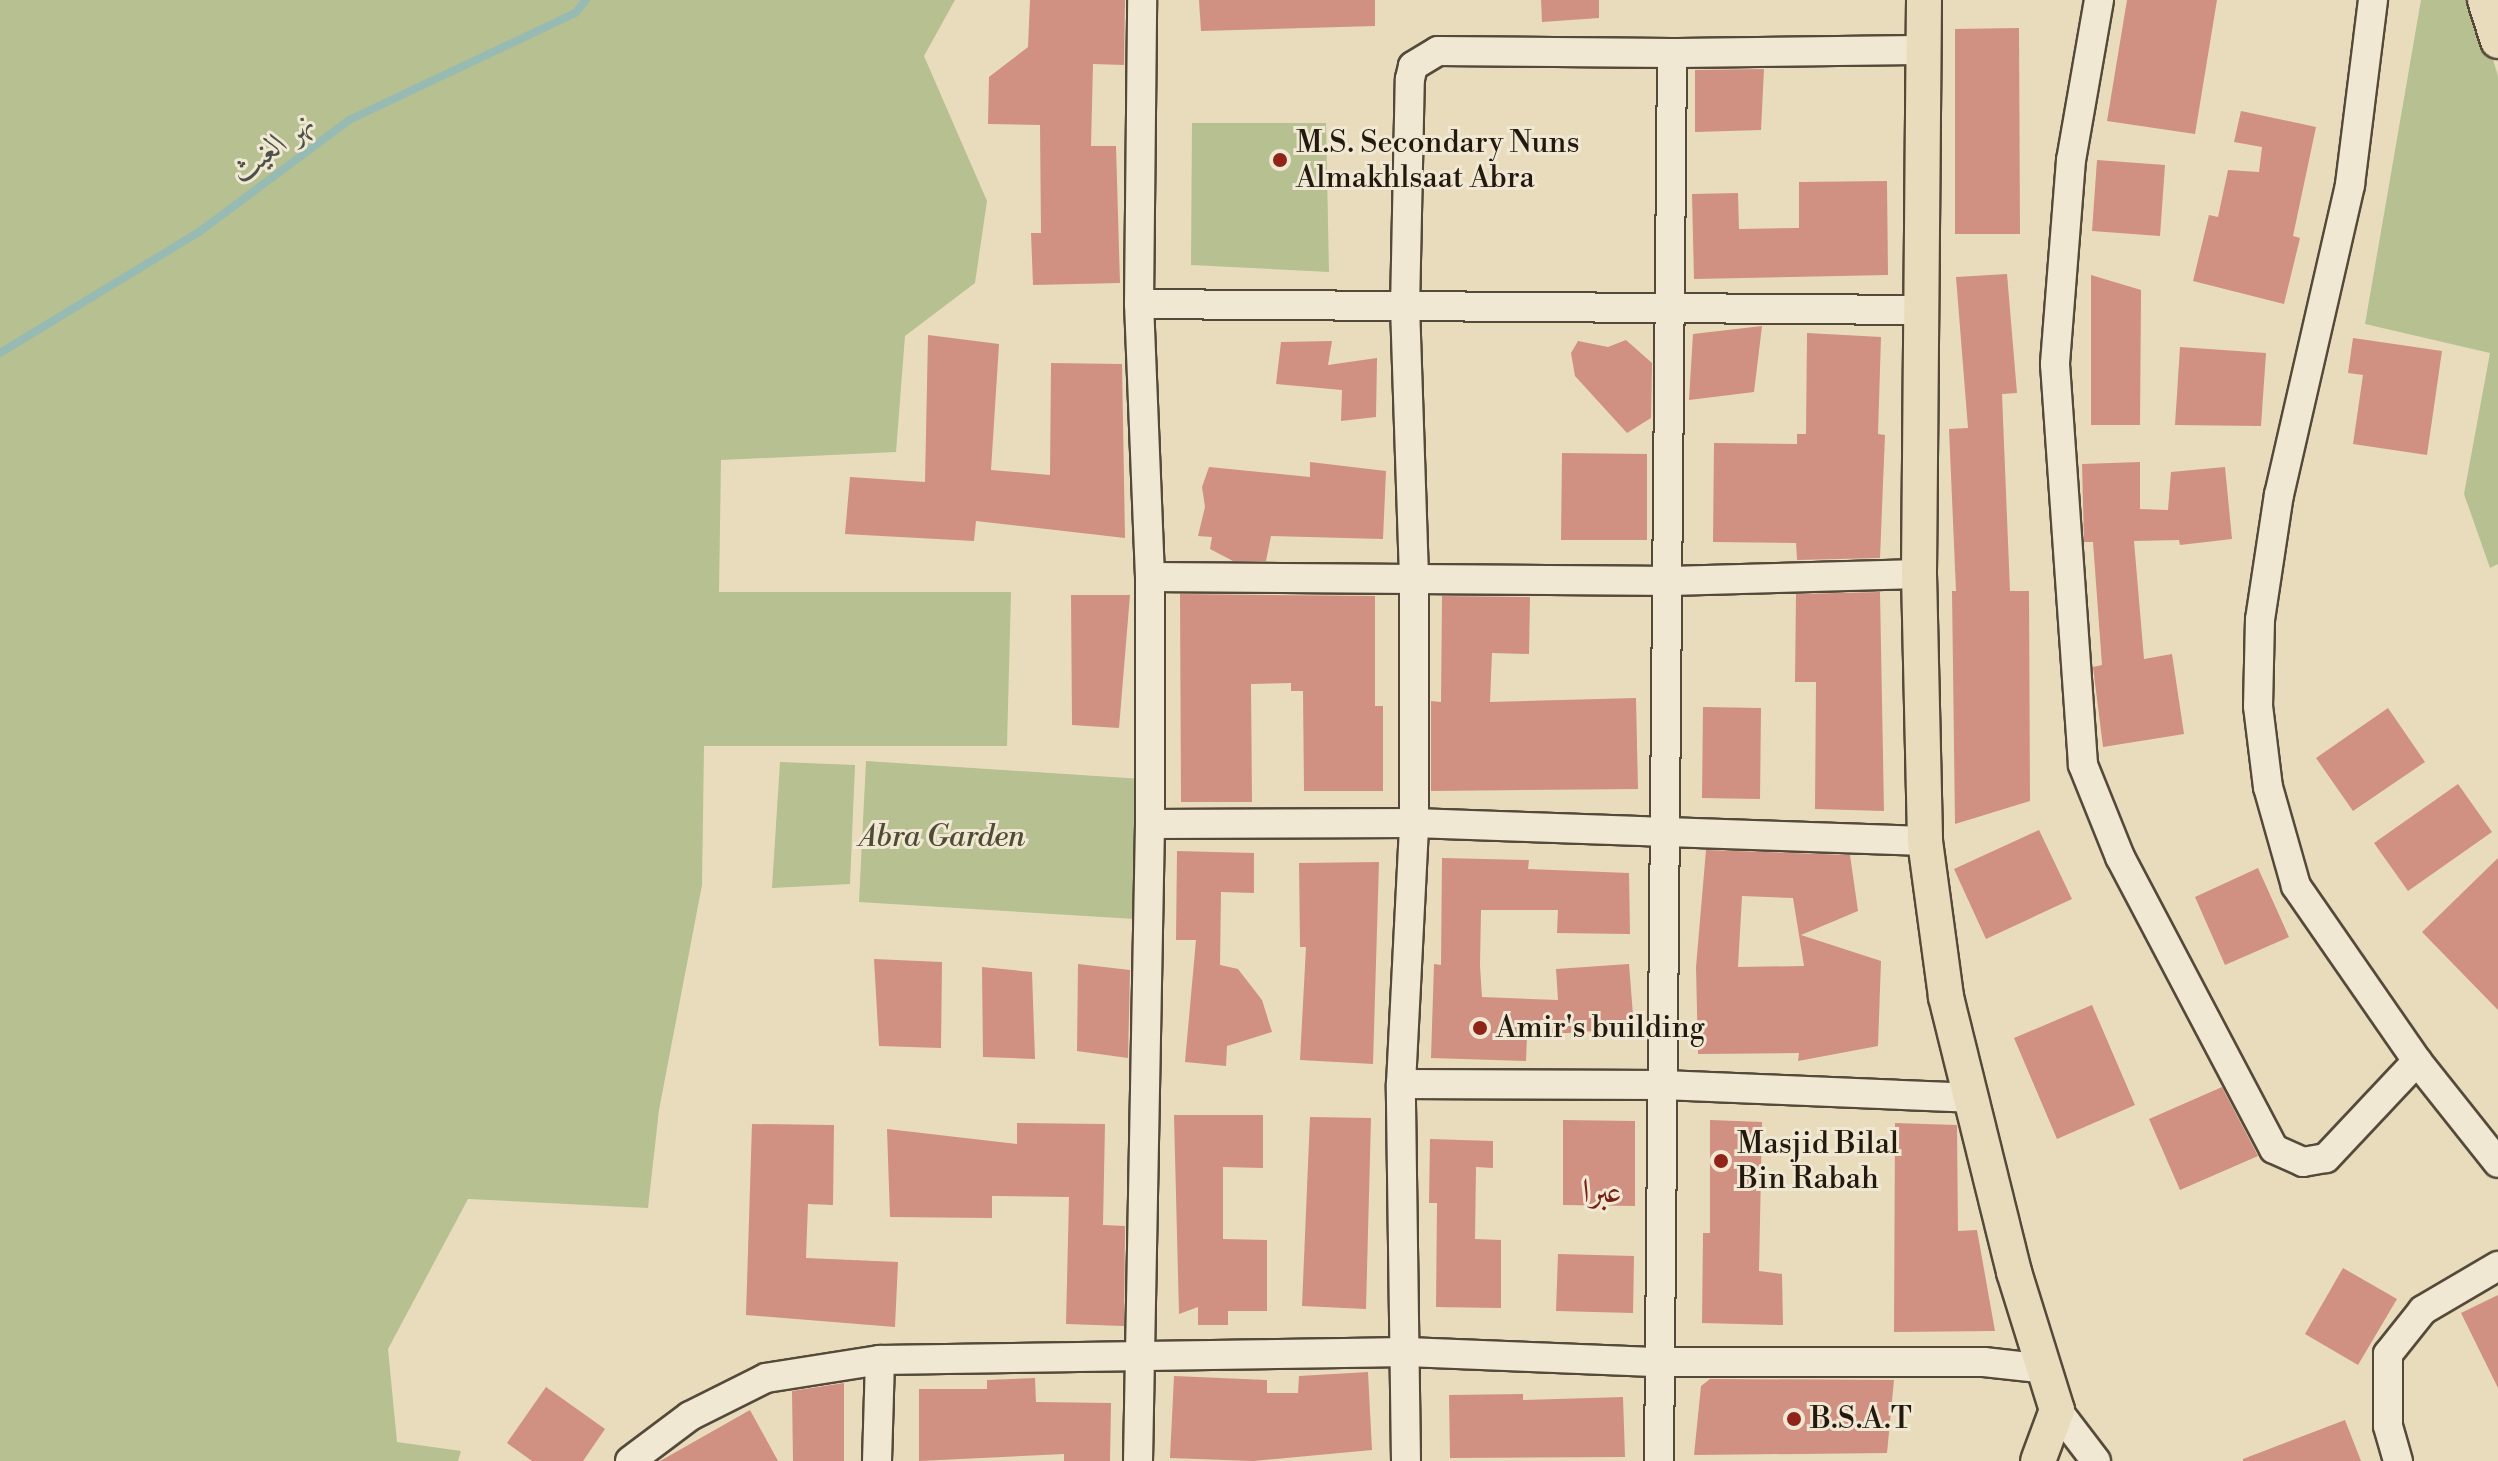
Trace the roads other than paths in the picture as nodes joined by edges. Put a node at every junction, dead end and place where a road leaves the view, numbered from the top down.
1 (1142, 0) edge
2 (1924, 0) edge
3 (2099, 0) edge
4 (2373, 0) edge
5 (2485, 0) edge
6 (2498, 41) edge
7 (1923, 50) junction
8 (1672, 53) junction
9 (1139, 304) junction
10 (1405, 309) junction
11 (1669, 309) junction
12 (1920, 310) junction
13 (1919, 574) junction
14 (1150, 577) junction
15 (1414, 577) junction
16 (1670, 581) junction
17 (1414, 823) junction
18 (1150, 824) junction
19 (1665, 831) junction
20 (1925, 841) junction
21 (2417, 1061) junction
22 (1401, 1084) junction
23 (1663, 1085) junction
24 (1970, 1098) junction
25 (2498, 1163) edge
26 (2498, 1266) edge
27 (1407, 1352) junction
28 (1140, 1359) junction
29 (880, 1360) junction
30 (1660, 1362) junction
31 (2046, 1369) junction
32 (2057, 1410) junction
33 (630, 1461) edge
34 (877, 1461) edge
35 (1138, 1461) edge
36 (1406, 1461) edge
37 (1659, 1461) edge
38 (2038, 1461) edge
39 (2096, 1461) edge
40 (2398, 1461) edge

1 - 9 street
2 - 7 main road
3 - 21 street
4 - 21 street
5 - 6 main road
7 - 8 street
7 - 12 main road
8 - 10 street
8 - 11 street
9 - 10 street
9 - 14 street
10 - 11 street
10 - 15 street
11 - 12 street
11 - 16 street
12 - 13 main road
13 - 16 street
13 - 20 main road
14 - 15 street
14 - 18 street
15 - 16 street
15 - 17 street
16 - 19 street
17 - 18 street
17 - 19 street
17 - 22 street
18 - 28 street
19 - 20 street
19 - 23 street
20 - 24 main road
21 - 25 street
22 - 23 street
22 - 27 street
23 - 24 street
23 - 30 street
24 - 31 main road
26 - 40 street
27 - 28 street
27 - 30 street
27 - 36 street
28 - 29 street
28 - 35 street
29 - 33 street
29 - 34 street
30 - 31 street
30 - 37 street
31 - 32 main road
32 - 38 main road
32 - 39 street

